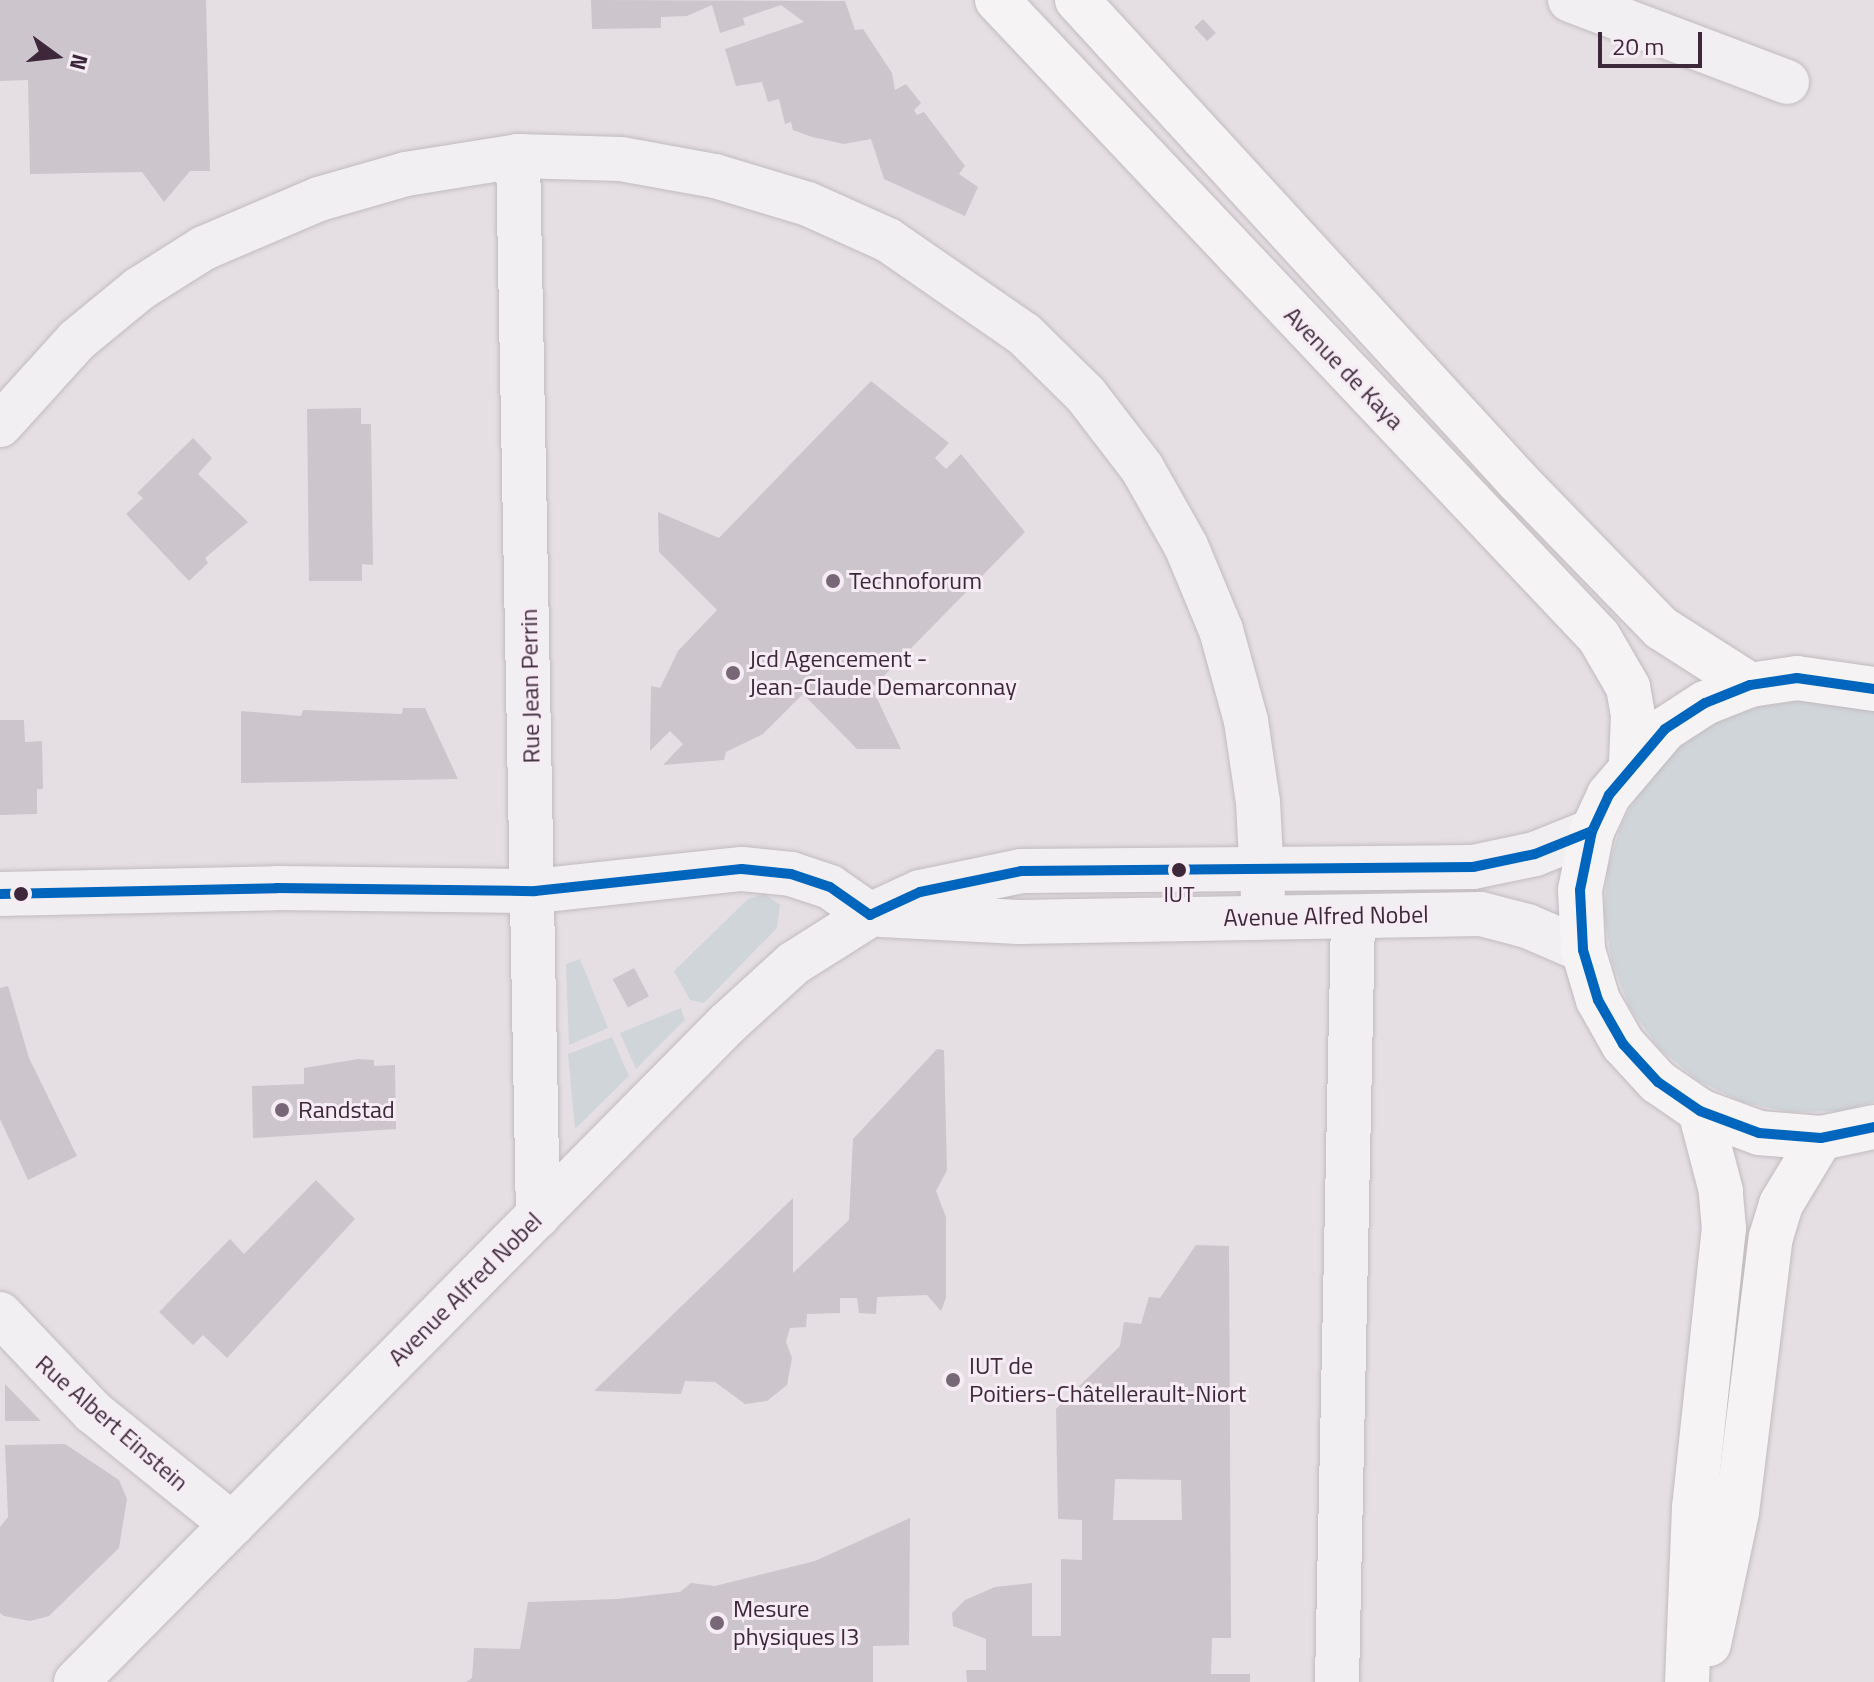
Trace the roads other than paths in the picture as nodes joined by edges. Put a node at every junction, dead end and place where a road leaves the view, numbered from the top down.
1 (997, 0) edge
2 (1077, 0) edge
3 (1570, 0) edge
4 (1787, 82) dead end
5 (518, 156) junction
6 (0, 425) edge
7 (1750, 685) junction
8 (1874, 689) edge
9 (1631, 763) junction
10 (1592, 831) junction
11 (1263, 871) junction
12 (535, 891) junction
13 (0, 894) edge
14 (870, 915) junction
15 (1264, 917) junction
16 (1353, 917) junction
17 (1583, 950) junction
18 (1700, 1111) junction
19 (1874, 1127) edge
20 (1821, 1138) junction
21 (538, 1216) junction
22 (0, 1314) edge
23 (232, 1524) junction
24 (76, 1682) edge
25 (1337, 1682) edge
26 (1687, 1682) edge
27 (1701, 1682) edge

1 - 9 main road, Avenue de Kaya
2 - 7 main road, Avenue de Kaya
3 - 4 street
5 - 6 street
5 - 11 street
5 - 12 street, Rue Jean Perrin
7 - 8 main road
7 - 9 main road
9 - 10 main road
10 - 11 street, Avenue Alfred Nobel
10 - 17 main road
11 - 14 street, Avenue Alfred Nobel
11 - 15 street
12 - 13 street
12 - 14 street
12 - 21 street, Rue Jean Perrin
14 - 15 street, Avenue Alfred Nobel
14 - 21 street, Avenue Alfred Nobel
15 - 16 street, Avenue Alfred Nobel
16 - 17 street, Avenue Alfred Nobel
16 - 25 street
17 - 18 main road
18 - 20 main road
18 - 26 main road
19 - 20 main road
20 - 27 main road
21 - 23 street, Avenue Alfred Nobel
22 - 23 street, Rue Albert Einstein
23 - 24 street, Avenue Alfred Nobel

